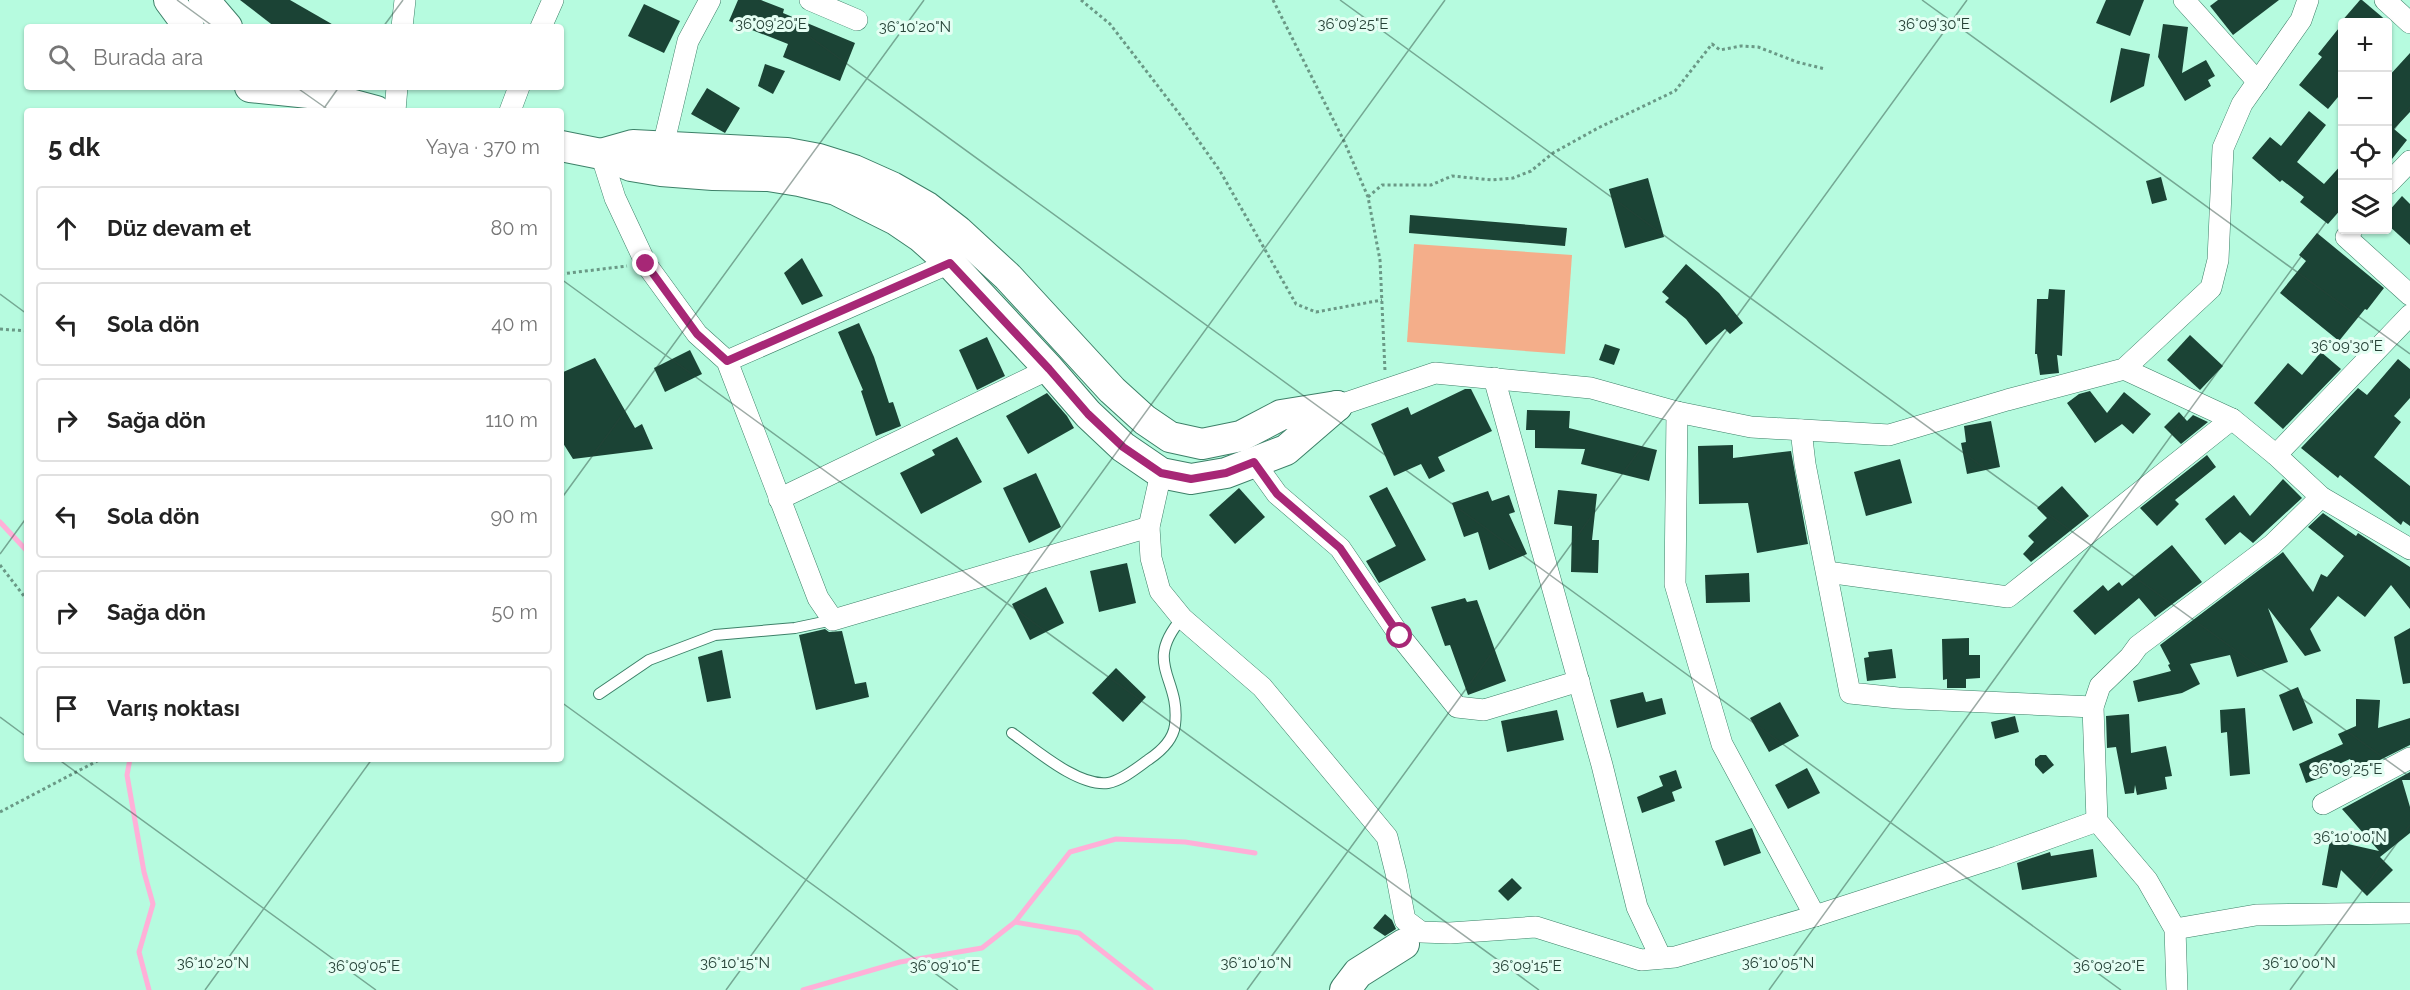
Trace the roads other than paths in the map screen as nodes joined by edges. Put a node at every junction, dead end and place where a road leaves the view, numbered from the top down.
1 (169, 0) edge
2 (204, 0) edge
3 (405, 0) edge
4 (553, 0) edge
5 (710, 0) edge
6 (810, 0) edge
7 (2184, 0) edge
8 (2308, 0) edge
9 (2385, 0) edge
10 (857, 20) dead end
11 (2410, 23) edge
12 (187, 24) edge
13 (224, 24) edge
14 (402, 24) edge
15 (542, 24) edge
16 (2258, 82) junction
17 (305, 90) edge
18 (397, 90) edge
19 (518, 90) edge
20 (366, 108) edge
21 (395, 108) edge
22 (511, 108) edge
23 (564, 147) edge
24 (601, 154) junction
25 (662, 159) junction
26 (2410, 160) edge
27 (2392, 180) edge
28 (2349, 234) edge
29 (950, 263) junction
30 (2410, 295) edge
31 (2410, 315) edge
32 (727, 361) junction
33 (1049, 369) junction
34 (2124, 369) junction
35 (1494, 378) junction
36 (1336, 406) junction
37 (1677, 412) junction
38 (2232, 419) junction
39 (1801, 430) junction
40 (2276, 455) junction
41 (1254, 462) junction
42 (1161, 473) junction
43 (2321, 497) junction
44 (779, 499) junction
45 (1149, 527) junction
46 (2410, 549) edge
47 (1827, 572) junction
48 (1182, 618) junction
49 (833, 620) junction
50 (1579, 681) junction
51 (598, 694) dead end
52 (2094, 707) junction
53 (1012, 733) dead end
54 (2410, 758) edge
55 (2323, 804) dead end
56 (2097, 821) junction
57 (2410, 913) edge
58 (1815, 916) junction
59 (2175, 929) junction
60 (1410, 932) junction
61 (1661, 958) junction
62 (1345, 990) edge
63 (2177, 990) edge

1 - 12 street
2 - 13 street
3 - 14 street
4 - 15 street
5 - 25 street
6 - 10 street
7 - 16 street
8 - 16 street
9 - 11 street
16 - 34 street
17 - 20 street
18 - 21 street
19 - 22 street
23 - 24 street
24 - 25 street
24 - 32 street
25 - 29 street
25 - 36 street
26 - 27 street
28 - 30 street
29 - 32 street
29 - 33 street
31 - 40 street
32 - 44 street
33 - 42 street
33 - 44 street
34 - 38 street
34 - 39 street
35 - 36 street
35 - 37 street
35 - 50 street
36 - 41 street
37 - 39 street
37 - 58 street
38 - 40 street
38 - 47 street
39 - 47 street
40 - 43 street
41 - 42 street
41 - 50 street
42 - 45 street
43 - 46 street
43 - 52 street
44 - 49 street
45 - 48 street
45 - 49 street
47 - 52 street
48 - 53 lane
48 - 60 street
49 - 51 lane
50 - 61 street
52 - 56 street
54 - 55 street
56 - 58 street
56 - 59 street
57 - 59 street
58 - 61 street
59 - 63 street
60 - 61 street
60 - 62 street

